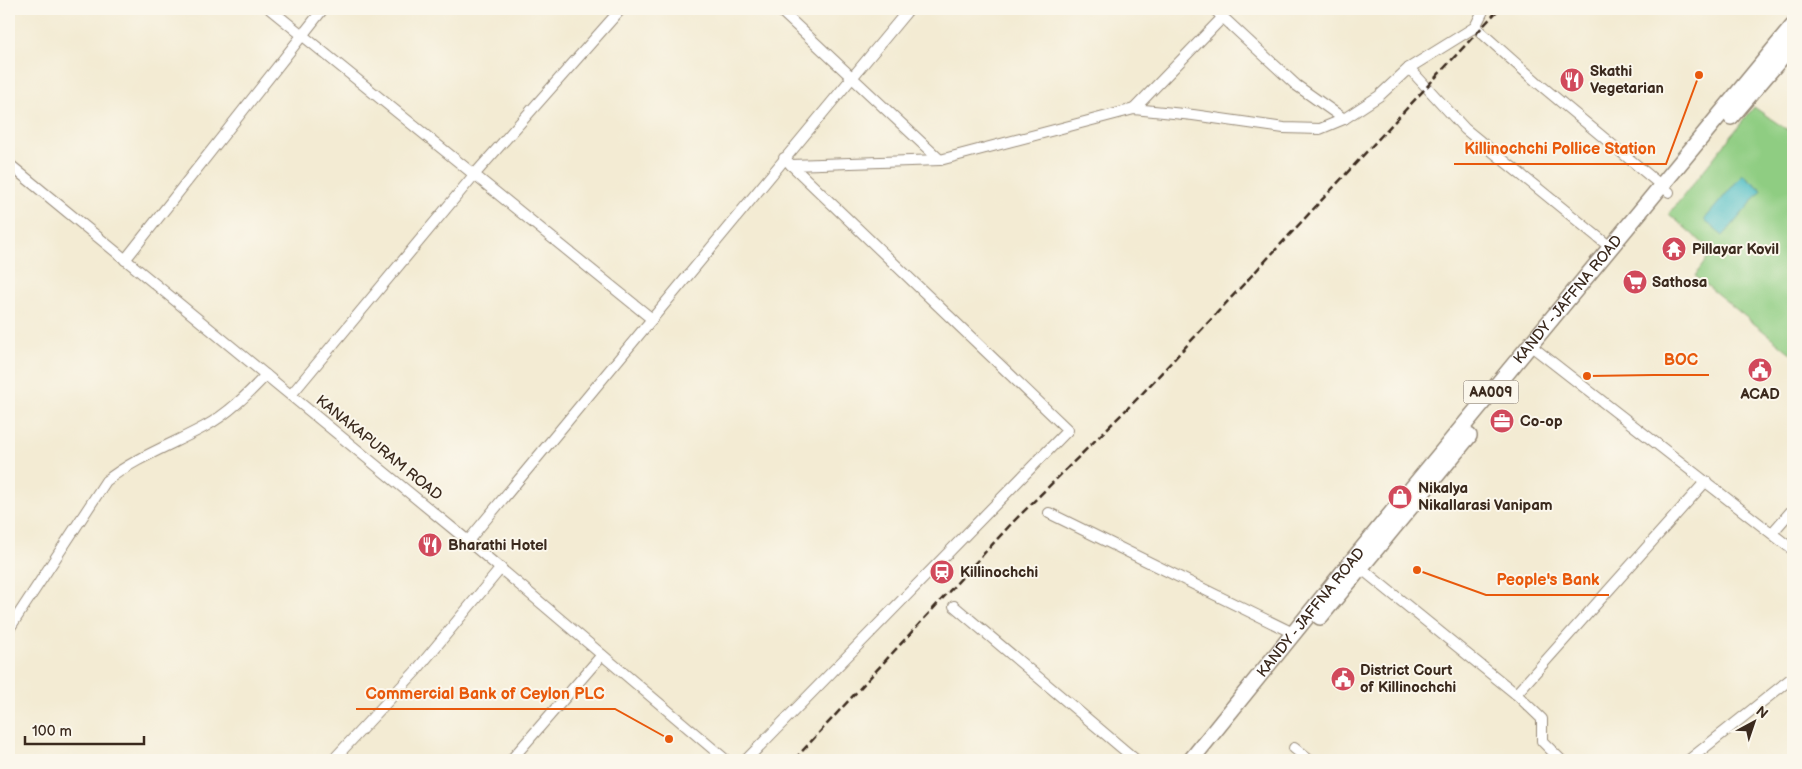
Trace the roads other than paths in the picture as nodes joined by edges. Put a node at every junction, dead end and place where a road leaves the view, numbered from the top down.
1 (270, 9) edge
2 (323, 9) edge
3 (621, 9) edge
4 (779, 9) edge
5 (909, 9) edge
6 (1214, 9) edge
7 (1484, 9) edge
8 (1223, 17) junction
9 (1793, 26) edge
10 (1475, 27) junction
11 (302, 36) junction
12 (1793, 44) edge
13 (1409, 68) junction
14 (850, 78) junction
15 (1134, 108) junction
16 (1344, 120) junction
17 (940, 160) junction
18 (788, 162) junction
19 (9, 164) edge
20 (474, 175) junction
21 (1665, 188) junction
22 (1610, 248) junction
23 (125, 260) junction
24 (652, 319) junction
25 (1534, 348) junction
26 (266, 375) junction
27 (291, 395) junction
28 (1706, 481) junction
29 (1793, 509) edge
30 (1049, 513) dead end
31 (1772, 533) junction
32 (468, 541) junction
33 (1793, 550) edge
34 (1356, 564) junction
35 (501, 568) junction
36 (954, 606) dead end
37 (10, 625) edge
38 (1293, 633) junction
39 (602, 655) junction
40 (1793, 677) edge
41 (1516, 694) junction
42 (1294, 748) dead end
43 (333, 760) edge
44 (511, 760) edge
45 (726, 760) edge
46 (746, 760) edge
47 (1136, 760) edge
48 (1191, 760) edge
49 (1201, 760) edge
50 (1309, 760) edge
51 (1561, 760) edge
52 (1689, 760) edge

1 - 11 street
2 - 11 street
3 - 20 street
4 - 14 street
5 - 14 street
6 - 8 street
7 - 10 street
8 - 15 street
8 - 16 street
9 - 21 highway, KANDY - JAFFNA ROAD / AA009
10 - 13 street
10 - 21 street
11 - 20 street
11 - 23 street
12 - 21 highway, KANDY - JAFFNA ROAD / AA009
13 - 16 street
13 - 22 street
14 - 17 street
14 - 18 street
15 - 16 street
15 - 17 street
17 - 18 street
18 - 24 street
18 - 46 street
19 - 23 street, KANAKAPURAM ROAD
20 - 24 street
20 - 27 street
21 - 22 highway, KANDY - JAFFNA ROAD / AA009
21 - 25 highway, KANDY - JAFFNA ROAD / AA009
22 - 25 highway, KANDY - JAFFNA ROAD / AA009
23 - 26 street, KANAKAPURAM ROAD
24 - 32 street
25 - 28 street
25 - 34 highway, KANDY - JAFFNA ROAD / AA009
26 - 27 street, KANAKAPURAM ROAD
26 - 37 street
27 - 32 street, KANAKAPURAM ROAD
28 - 31 street
28 - 41 street
29 - 31 street
30 - 38 street
31 - 33 street
32 - 35 street, KANAKAPURAM ROAD
34 - 38 highway, KANDY - JAFFNA ROAD / AA009
34 - 41 street
34 - 49 highway, KANDY - JAFFNA ROAD / AA009
35 - 39 street, KANAKAPURAM ROAD
35 - 43 street
36 - 47 street
38 - 48 highway, KANDY - JAFFNA ROAD / AA009
39 - 44 street
39 - 45 street, KANAKAPURAM ROAD
40 - 52 street
41 - 51 street
42 - 50 street

